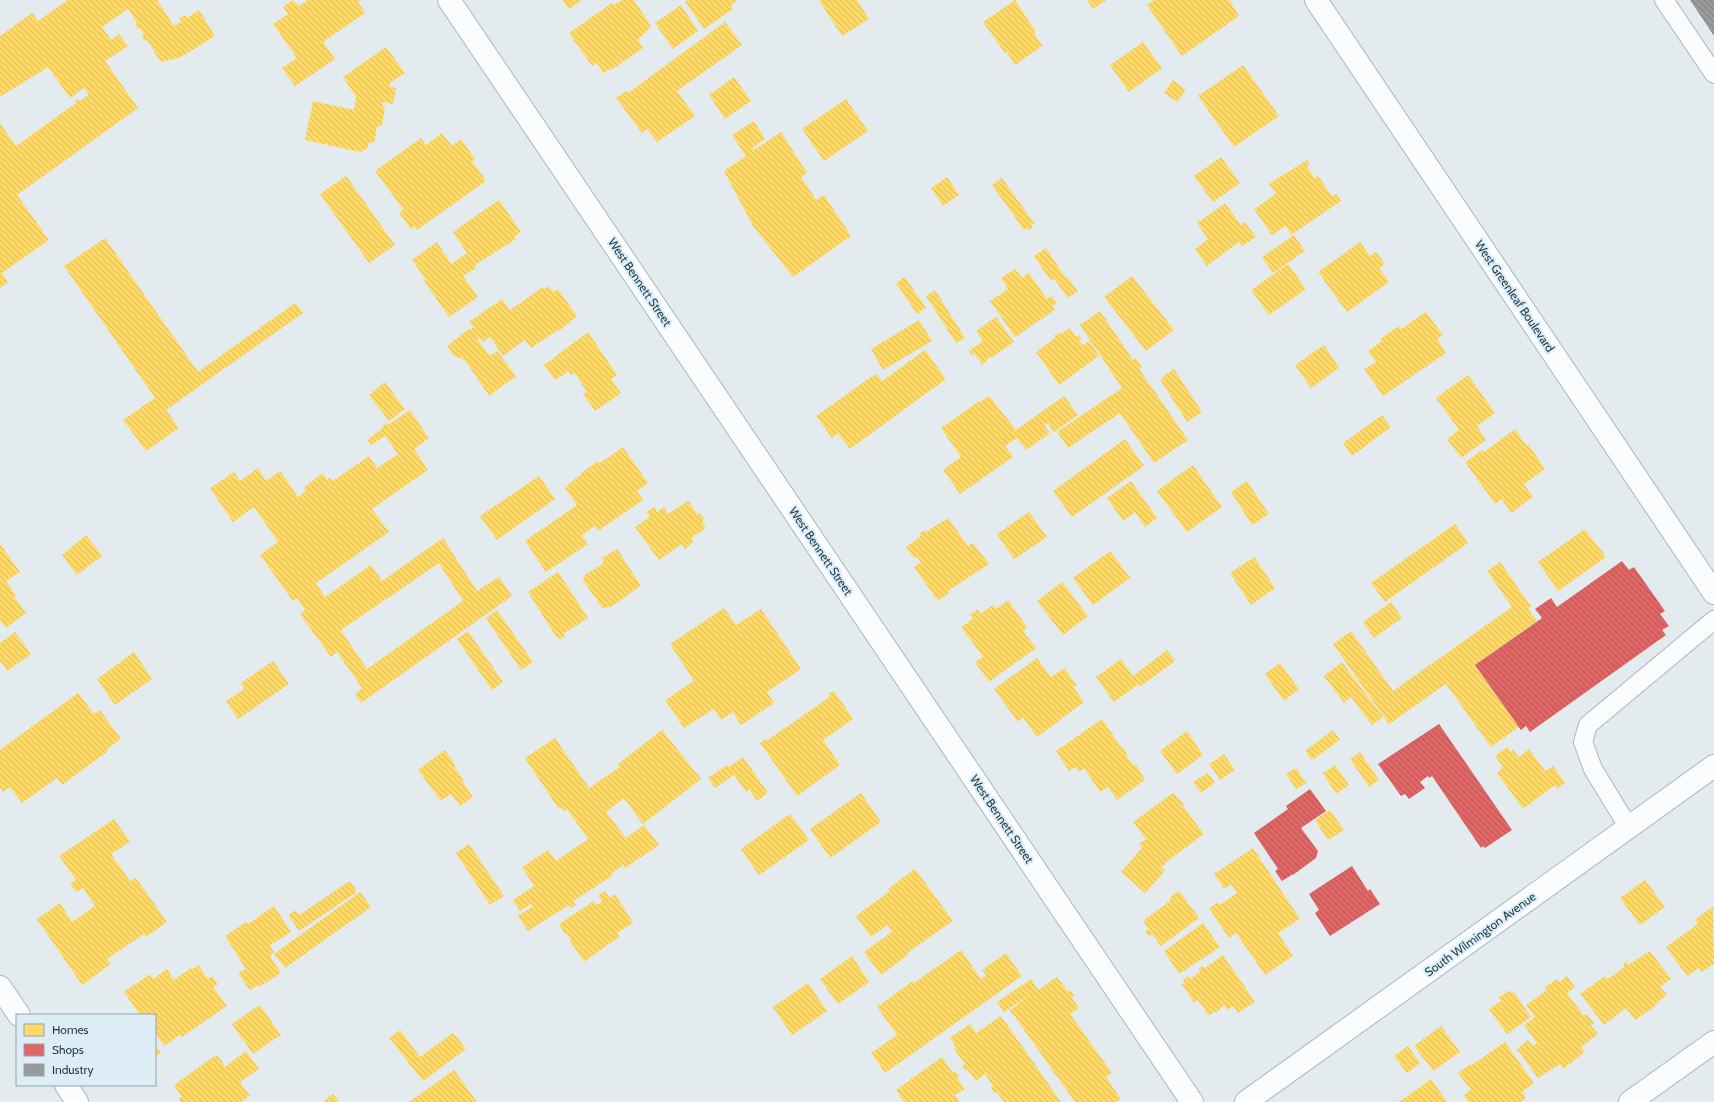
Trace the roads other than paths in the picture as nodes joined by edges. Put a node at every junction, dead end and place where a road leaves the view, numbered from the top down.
1 (450, 0) edge
2 (1316, 0) edge
3 (1664, 0) edge
4 (1714, 74) edge
5 (1714, 593) edge
6 (1714, 620) edge
7 (1714, 766) edge
8 (1629, 828) junction
9 (0, 987) edge
10 (18, 1014) edge
11 (1714, 1042) edge
12 (67, 1086) edge
13 (77, 1102) edge
14 (1192, 1102) edge
15 (1246, 1102) edge
16 (1630, 1102) edge

1 - 14 street, West Bennett Street
2 - 5 street, West Greenleaf Boulevard
3 - 4 lane
6 - 8 lane
7 - 8 street, South Wilmington Avenue
8 - 15 street, South Wilmington Avenue
9 - 10 street
11 - 16 street
12 - 13 street

